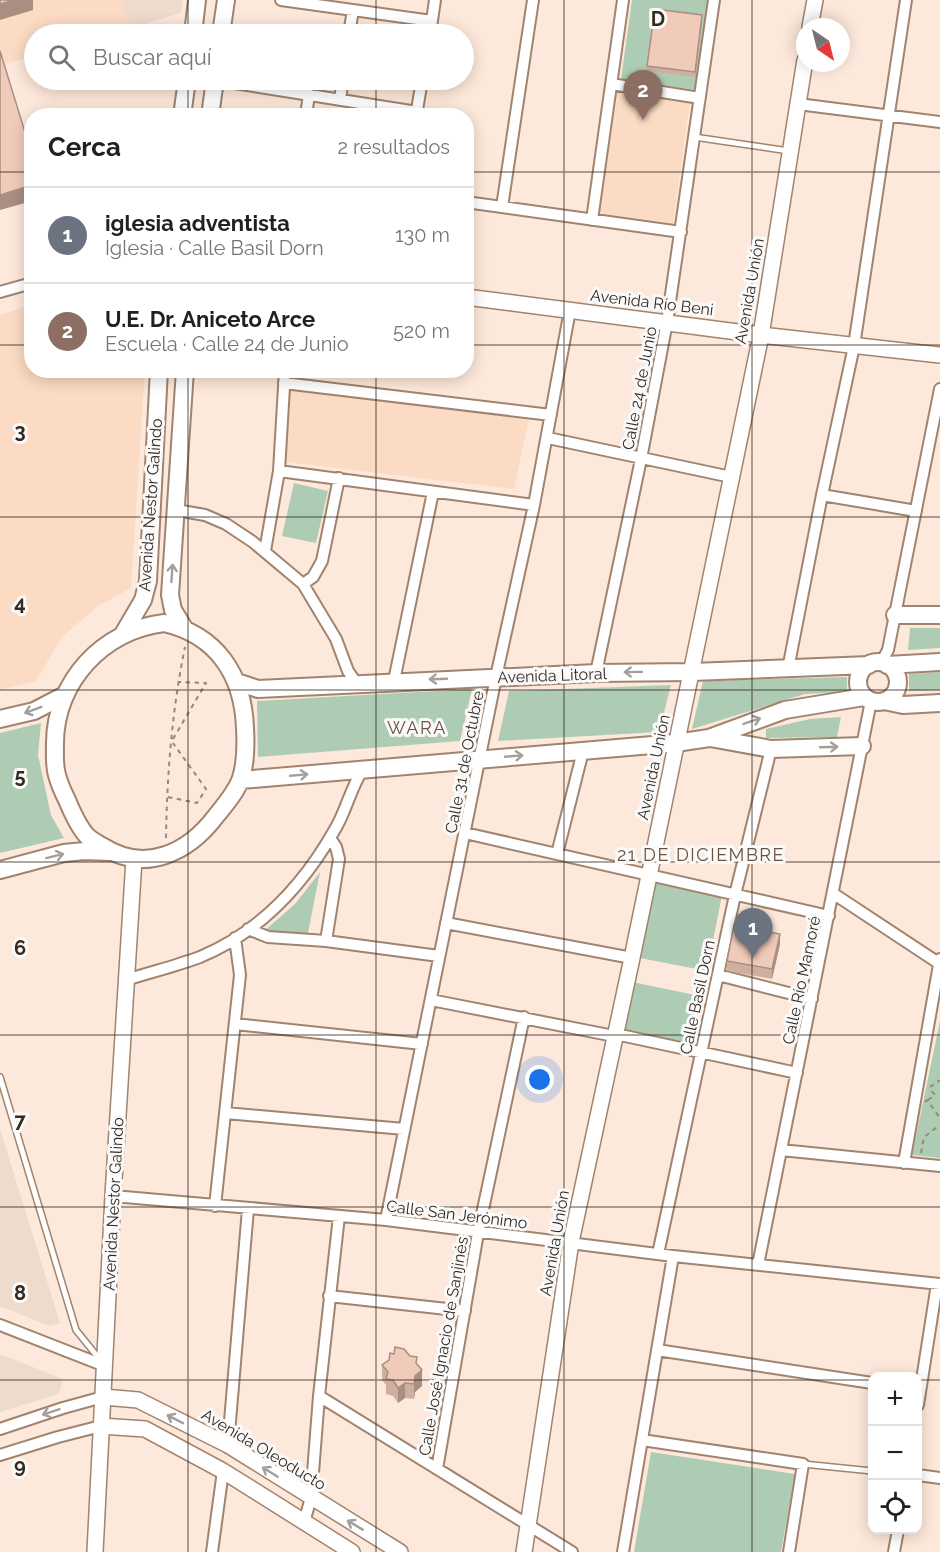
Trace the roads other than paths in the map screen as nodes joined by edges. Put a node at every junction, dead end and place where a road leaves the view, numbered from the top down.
1 (197, 0) edge
2 (226, 0) edge
3 (281, 0) edge
4 (435, 0) edge
5 (533, 0) edge
6 (623, 0) edge
7 (714, 0) edge
8 (815, 0) edge
9 (906, 0) edge
10 (322, 3) edge
11 (352, 10) junction
12 (812, 18) edge
13 (432, 21) junction
14 (194, 24) edge
15 (222, 24) edge
16 (350, 24) edge
17 (432, 24) edge
18 (803, 72) edge
19 (611, 84) junction
20 (186, 90) edge
21 (214, 90) edge
22 (282, 90) edge
23 (341, 90) edge
24 (421, 90) edge
25 (309, 94) junction
26 (700, 98) junction
27 (340, 99) junction
28 (798, 104) junction
29 (183, 108) edge
30 (211, 108) edge
31 (307, 108) edge
32 (386, 108) edge
33 (418, 108) edge
34 (888, 115) junction
35 (940, 122) edge
36 (694, 137) junction
37 (790, 151) junction
38 (474, 203) edge
39 (502, 207) junction
40 (592, 220) junction
41 (681, 232) junction
42 (24, 285) edge
43 (0, 292) edge
44 (474, 298) edge
45 (570, 310) junction
46 (667, 322) junction
47 (761, 335) junction
48 (854, 346) junction
49 (940, 355) edge
50 (159, 378) edge
51 (184, 378) edge
52 (284, 378) edge
53 (284, 383) junction
54 (940, 389) edge
55 (551, 415) junction
56 (548, 438) junction
57 (641, 459) junction
58 (279, 471) junction
59 (731, 477) junction
60 (339, 478) junction
61 (433, 492) junction
62 (822, 495) junction
63 (534, 505) junction
64 (176, 510) junction
65 (916, 511) junction
66 (266, 551) junction
67 (303, 584) junction
68 (895, 615) junction
69 (940, 615) edge
70 (186, 630) junction
71 (123, 634) junction
72 (940, 662) edge
73 (879, 664) junction
74 (788, 669) junction
75 (692, 672) junction
76 (596, 673) junction
77 (496, 677) junction
78 (394, 681) junction
79 (237, 682) junction
80 (357, 684) junction
81 (63, 696) junction
82 (873, 700) junction
83 (940, 703) edge
84 (0, 719) edge
85 (709, 738) junction
86 (676, 743) junction
87 (862, 746) junction
88 (771, 748) junction
89 (583, 751) junction
90 (481, 759) junction
91 (363, 769) junction
92 (241, 780) junction
93 (465, 833) junction
94 (330, 838) junction
95 (112, 852) junction
96 (557, 854) junction
97 (134, 859) junction
98 (0, 870) edge
99 (649, 875) junction
100 (834, 894) junction
101 (735, 895) junction
102 (829, 916) junction
103 (447, 923) junction
104 (248, 929) junction
105 (234, 938) junction
106 (326, 941) junction
107 (439, 956) junction
108 (632, 957) junction
109 (940, 962) edge
110 (718, 975) junction
111 (126, 980) junction
112 (812, 999) junction
113 (431, 1000) junction
114 (524, 1017) junction
115 (235, 1024) junction
116 (614, 1036) junction
117 (422, 1044) junction
118 (701, 1052) junction
119 (797, 1073) junction
120 (0, 1077) edge
121 (226, 1113) junction
122 (404, 1129) junction
123 (782, 1150) junction
124 (904, 1163) junction
125 (940, 1166) edge
126 (113, 1196) junction
127 (215, 1206) junction
128 (248, 1209) junction
129 (339, 1216) junction
130 (386, 1221) junction
131 (478, 1233) junction
132 (571, 1242) junction
133 (658, 1254) junction
134 (673, 1256) junction
135 (758, 1265) junction
136 (939, 1284) edge
137 (329, 1296) junction
138 (465, 1311) junction
139 (0, 1325) edge
140 (657, 1350) junction
141 (105, 1366) junction
142 (922, 1374) edge
143 (868, 1382) edge
144 (319, 1396) junction
145 (103, 1397) junction
146 (102, 1426) junction
147 (0, 1428) edge
148 (642, 1440) junction
149 (228, 1445) junction
150 (0, 1455) edge
151 (803, 1464) junction
152 (437, 1469) junction
153 (868, 1470) edge
154 (224, 1471) junction
155 (922, 1476) edge
156 (940, 1478) edge
157 (311, 1498) junction
158 (304, 1522) junction
159 (527, 1524) junction
160 (897, 1534) edge
161 (94, 1551) edge
162 (212, 1552) edge
163 (352, 1552) edge
164 (400, 1552) edge
165 (524, 1552) edge
166 (572, 1552) edge
167 (623, 1552) edge
168 (789, 1552) edge
169 (894, 1552) edge

1 - 14 main road
2 - 15 main road
3 - 10 street
4 - 13 street
5 - 39 street
6 - 19 street
7 - 26 street, Calle 24 de Junio
8 - 12 street
9 - 34 street
10 - 11 street
11 - 13 street
11 - 16 street
13 - 17 street
18 - 28 street, Avenida Unión
19 - 26 street
19 - 40 street
20 - 29 main road
21 - 30 main road
22 - 25 street
23 - 27 street
24 - 33 street
25 - 27 street
25 - 31 street
26 - 36 street, Calle 24 de Junio
27 - 32 street
28 - 34 street
28 - 37 street, Avenida Unión
34 - 35 street
34 - 48 street
36 - 37 lane
36 - 41 street, Calle 24 de Junio
37 - 47 street, Avenida Unión
38 - 39 street
39 - 40 street
40 - 41 street
41 - 46 street, Calle 24 de Junio
42 - 43 street
44 - 45 street, Avenida Río Beni
45 - 46 street, Avenida Río Beni
45 - 55 street, Calle 31 de Octubre
46 - 47 street, Avenida Río Beni
46 - 57 street, Calle 24 de Junio
47 - 48 street, Avenida Río Beni
47 - 59 street, Avenida Unión
48 - 49 street, Avenida Río Beni
48 - 62 street
50 - 71 main road, Avenida Nestor Galindo
51 - 64 main road, Avenida Nestor Galindo
52 - 53 street
53 - 55 street
53 - 58 street
54 - 65 street
55 - 56 street, Calle 31 de Octubre
56 - 57 street
56 - 63 street, Calle 31 de Octubre
57 - 59 street
57 - 76 street, Calle 24 de Junio
58 - 60 street
58 - 66 street
59 - 75 street, Avenida Unión
60 - 61 street
60 - 67 street
61 - 63 street
61 - 78 street
62 - 65 street
62 - 74 street
63 - 77 street, Calle 31 de Octubre
64 - 66 street
70 -> 64 main road, Avenida Nestor Galindo
65 - 68 street
66 - 67 street
67 - 80 street
68 - 69 main road
68 - 73 street
70 - 71 main road
70 - 79 main road
71 - 81 main road
72 - 73 main road, Avenida Litoral
73 - 74 main road, Avenida Litoral
73 - 82 main road
73 - 82 main road
74 - 75 main road, Avenida Litoral
75 -> 76 main road, Avenida Litoral
75 - 86 street, Avenida Unión
76 - 77 main road, Avenida Litoral
77 -> 78 main road, Avenida Litoral
77 - 90 street, Calle 31 de Octubre
78 - 80 main road, Avenida Litoral
79 - 80 main road, Avenida Litoral
79 - 92 main road
81 -> 84 main road
81 - 95 main road
82 - 83 main road
85 -> 82 main road
82 - 87 street, Calle Río Mamoré
85 - 86 main road
85 - 88 main road
86 - 89 main road
86 - 99 street, Avenida Unión
88 -> 87 main road
87 - 100 street, Calle Río Mamoré
88 - 101 street, Calle Basil Dorn
90 -> 89 main road
89 - 96 street
90 - 91 main road
90 - 93 street, Calle 31 de Octubre
92 -> 91 main road
91 - 94 street
92 - 97 main road
93 - 96 street
93 - 103 street, Calle 31 de Octubre
94 - 104 street
94 - 106 street
95 - 97 main road
98 -> 95 main road
96 - 99 street
97 - 111 street, Avenida Nestor Galindo
99 - 101 street
99 - 108 street, Avenida Unión
100 - 102 street, Calle Río Mamoré
100 - 109 street
101 - 102 street
101 - 110 street, Calle Basil Dorn
102 - 112 street, Calle Río Mamoré
103 - 107 street, Calle 31 de Octubre
103 - 108 street
104 - 105 street
104 - 106 street
105 - 111 street
105 - 115 street
106 - 107 street
107 - 113 street, Calle 31 de Octubre
108 - 116 street, Avenida Unión
109 - 124 street
110 - 112 street
110 - 118 street, Calle Basil Dorn
111 - 126 street, Avenida Nestor Galindo
112 - 119 street, Calle Río Mamoré
113 - 114 street
113 - 117 street, Calle 31 de Octubre
114 - 116 street
114 - 131 street, Calle José Ignacio de Sanjinés
115 - 117 street
115 - 121 street
116 - 118 street
116 - 132 street, Avenida Unión
117 - 122 street, Calle 31 de Octubre
118 - 119 street
118 - 133 street, Calle Basil Dorn
119 - 123 street, Calle Río Mamoré
120 - 141 lane
121 - 122 street
121 - 127 street
122 - 130 street, Calle 31 de Octubre
123 - 124 street
123 - 135 street, Calle Río Mamoré
124 - 125 street
126 - 127 street, Calle San Jerónimo
126 - 141 street, Avenida Nestor Galindo
127 - 128 street, Calle San Jerónimo
128 - 129 street, Calle San Jerónimo
128 - 149 street
129 - 130 street, Calle San Jerónimo
129 - 137 street
130 - 131 street, Calle San Jerónimo
131 - 132 street, Calle San Jerónimo
131 - 138 street, Calle José Ignacio de Sanjinés
132 - 133 street, Calle San Jerónimo
132 - 159 street, Avenida Unión
133 - 134 street, Calle San Jerónimo
134 - 135 street, Calle San Jerónimo
134 - 140 street
135 - 136 street, Calle San Jerónimo
136 - 142 street
137 - 138 street
137 - 144 street
138 - 152 street, Calle José Ignacio de Sanjinés
139 - 141 street
140 - 143 street
140 - 148 street
141 - 145 street, Avenida Nestor Galindo
144 - 152 street
144 - 157 street
145 - 146 street, Avenida Nestor Galindo
145 -> 147 street
149 -> 145 street, Avenida Oleoducto
146 - 150 street
146 - 154 street
146 - 161 street, Avenida Nestor Galindo
148 - 151 street
148 - 167 street
157 -> 149 street, Avenida Oleoducto
151 - 153 lane
151 - 168 street
152 - 159 street
154 - 158 street
154 - 162 street
155 - 156 street
157 - 158 street
164 -> 157 street, Avenida Oleoducto
158 - 163 street
159 - 165 street, Avenida Unión
159 - 166 street
160 - 169 street

